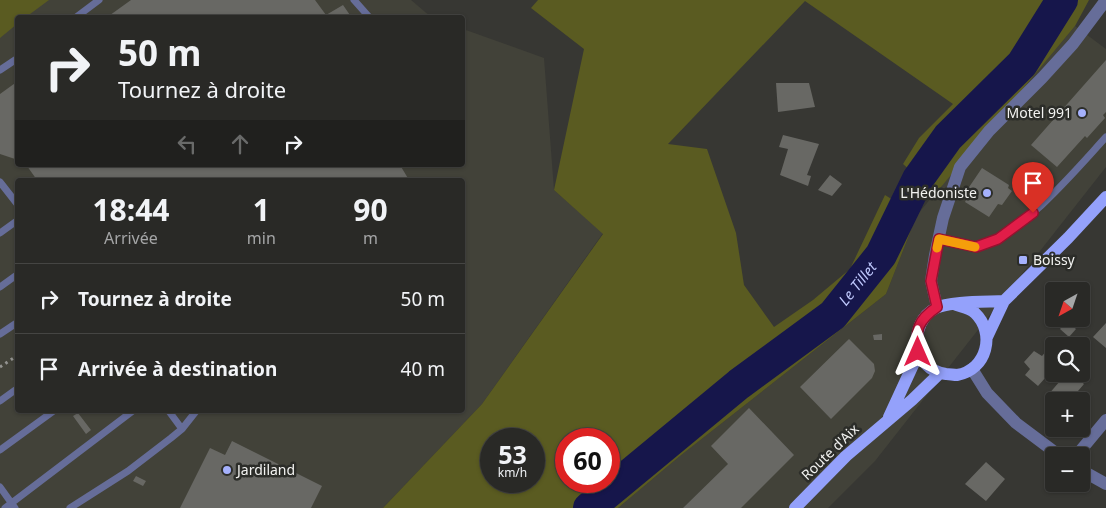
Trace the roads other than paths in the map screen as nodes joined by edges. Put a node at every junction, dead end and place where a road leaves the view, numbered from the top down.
1 (99, 0) edge
2 (354, 0) edge
3 (1106, 0) edge
4 (78, 15) edge
5 (367, 15) edge
6 (15, 60) edge
7 (0, 70) edge
8 (1106, 137) edge
9 (0, 182) edge
10 (1106, 197) edge
11 (15, 200) edge
12 (15, 222) edge
13 (0, 233) edge
14 (939, 239) junction
15 (15, 276) edge
16 (0, 286) edge
17 (1004, 301) junction
18 (954, 304) junction
19 (937, 307) junction
20 (15, 324) edge
21 (0, 334) edge
22 (987, 337) junction
23 (918, 352) junction
24 (972, 369) junction
25 (940, 373) junction
26 (15, 390) edge
27 (0, 401) edge
28 (52, 413) edge
29 (130, 413) edge
30 (170, 413) edge
31 (195, 413) edge
32 (888, 419) junction
33 (1106, 420) edge
34 (182, 430) junction
35 (1048, 447) edge
36 (1084, 447) edge
37 (0, 450) edge
38 (1090, 475) edge
39 (1106, 484) edge
40 (0, 487) edge
41 (11, 506) edge
42 (70, 508) edge
43 (795, 508) edge

1 - 4 lane
2 - 5 lane
3 - 14 street
6 - 7 lane
8 - 14 lane
9 - 11 lane
10 - 17 main road
12 - 13 lane
14 - 19 street
15 - 16 lane
17 - 18 main road
17 - 22 main road
18 - 19 main road
18 - 22 main road
19 - 23 main road
20 - 21 lane
22 - 24 main road
23 - 25 main road
23 - 32 main road, Route d'Aix
24 - 25 main road
24 - 35 street
25 - 32 main road, Route d'Aix
26 - 27 lane
28 - 37 lane
29 - 41 lane
30 - 34 lane
31 - 34 lane
32 - 43 main road, Route d'Aix
33 - 36 street
34 - 42 lane
38 - 39 street
40 - 41 lane

